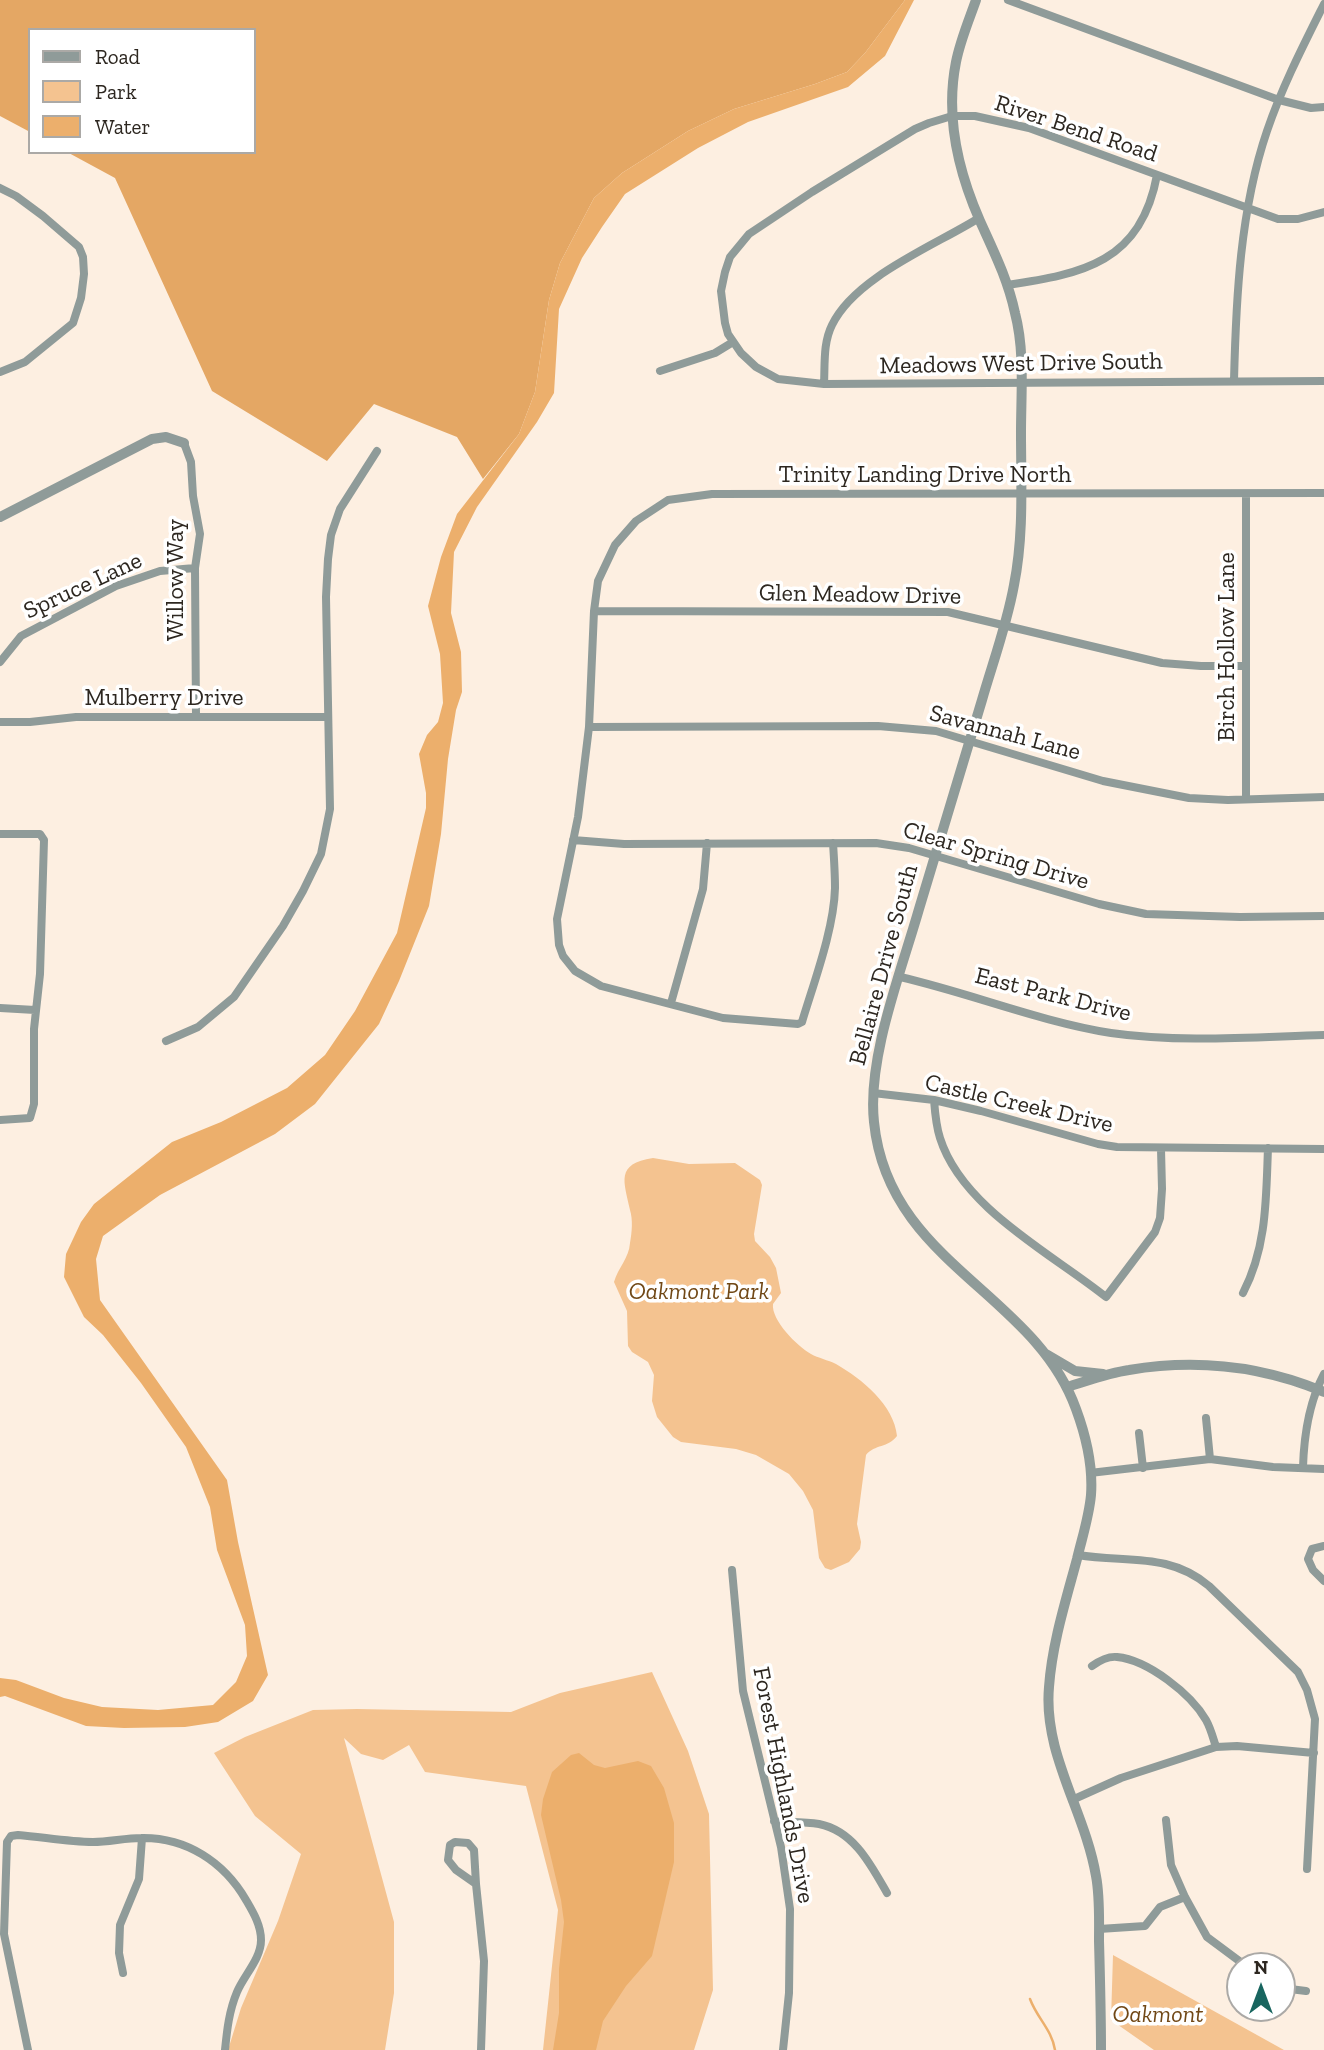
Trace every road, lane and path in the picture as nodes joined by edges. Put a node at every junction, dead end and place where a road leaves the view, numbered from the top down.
1 (976, 0) edge
2 (1008, 0) edge
3 (1322, 2) edge
4 (1279, 100) junction
5 (1324, 107) edge
6 (952, 116) junction
7 (1157, 175) junction
8 (0, 188) edge
9 (1249, 209) junction
10 (1324, 212) edge
11 (979, 218) junction
12 (1007, 285) junction
13 (733, 342) junction
14 (660, 371) dead end
15 (0, 372) edge
16 (1234, 381) junction
17 (1324, 381) edge
18 (1021, 382) junction
19 (824, 384) junction
20 (184, 443) joint
21 (377, 451) dead end
22 (1021, 493) junction
23 (1324, 493) edge
24 (1246, 494) junction
25 (0, 517) edge
26 (195, 568) junction
27 (594, 611) junction
28 (1005, 624) junction
29 (0, 662) edge
30 (1246, 666) junction
31 (328, 717) junction
32 (196, 718) junction
33 (0, 722) edge
34 (589, 727) junction
35 (970, 740) junction
36 (1324, 797) edge
37 (1246, 799) junction
38 (0, 834) edge
39 (573, 840) junction
40 (707, 843) junction
41 (833, 844) junction
42 (935, 856) junction
43 (1324, 916) edge
44 (900, 977) junction
45 (671, 1003) junction
46 (0, 1009) edge
47 (35, 1010) junction
48 (1324, 1035) edge
49 (166, 1041) dead end
50 (873, 1093) junction
51 (934, 1100) junction
52 (0, 1120) edge
53 (1268, 1148) junction
54 (1161, 1149) junction
55 (1324, 1149) edge
56 (1243, 1293) dead end
57 (1041, 1351) junction
58 (1324, 1374) edge
59 (1107, 1375) junction
60 (1067, 1387) junction
61 (1320, 1390) edge
62 (1206, 1418) dead end
63 (1139, 1433) dead end
64 (1210, 1459) junction
65 (1303, 1467) junction
66 (1143, 1468) junction
67 (1324, 1469) edge
68 (1090, 1473) junction
69 (1324, 1546) edge
70 (1078, 1555) junction
71 (732, 1570) dead end
72 (1324, 1581) edge
73 (1091, 1666) dead end
74 (1216, 1747) junction
75 (1314, 1753) junction
76 (1072, 1800) junction
77 (1166, 1819) dead end
78 (774, 1821) junction
79 (142, 1838) junction
80 (1307, 1869) dead end
81 (476, 1884) junction
82 (887, 1893) dead end
83 (1185, 1897) junction
84 (1099, 1928) junction
85 (1227, 1952) edge
86 (123, 1973) dead end
87 (1296, 1990) edge
88 (1306, 1992) dead end
89 (28, 2050) edge
90 (225, 2050) edge
91 (481, 2050) edge
92 (783, 2050) edge
93 (1101, 2050) edge

1 - 6 street, Bellaire Drive South
2 - 4 street
3 - 4 street
4 - 5 street
4 - 9 street
6 - 7 street, River Bend Road
6 - 11 street, Bellaire Drive South
6 - 13 street, River Bend Road
7 - 9 street, River Bend Road
7 - 12 street
8 - 15 street
9 - 10 street, River Bend Road
9 - 16 street
11 - 12 street, Bellaire Drive South
11 - 19 street
12 - 18 street, Bellaire Drive South
13 - 14 street
13 - 19 street, Meadows West Drive South
16 - 17 street, Meadows West Drive South
16 - 18 street, Meadows West Drive South
18 - 19 street, Meadows West Drive South
18 - 22 street, Bellaire Drive South
20 - 25 street
20 - 26 street, Willow Way
21 - 31 street
22 - 24 street, Trinity Landing Drive North
22 - 27 street, Trinity Landing Drive North
22 - 28 street, Bellaire Drive South
23 - 24 street, Trinity Landing Drive North
24 - 30 street, Birch Hollow Lane
26 - 29 street, Spruce Lane
26 - 32 street, Willow Way
27 - 28 street, Glen Meadow Drive
27 - 34 street, Trinity Landing Drive North
28 - 30 street, Glen Meadow Drive
28 - 35 street, Bellaire Drive South
30 - 37 street, Birch Hollow Lane
31 - 32 street, Mulberry Drive
31 - 49 street
32 - 33 street, Mulberry Drive
34 - 35 street, Savannah Lane
34 - 39 street, Trinity Landing Drive North
35 - 37 street, Savannah Lane
35 - 42 street, Bellaire Drive South
36 - 37 street, Savannah Lane
38 - 47 street
39 - 40 street, Clear Spring Drive
39 - 45 street, Trinity Landing Drive North
40 - 41 street, Clear Spring Drive
40 - 45 street
41 - 42 street, Clear Spring Drive
41 - 45 street
42 - 43 street, Clear Spring Drive
42 - 44 street, Bellaire Drive South
44 - 48 street, East Park Drive
44 - 50 street, Bellaire Drive South
46 - 47 street
47 - 52 street
50 - 51 street, Castle Creek Drive
50 - 57 street, Bellaire Drive South
51 - 54 street, Castle Creek Drive
51 - 54 street
53 - 54 street, Castle Creek Drive
53 - 55 street, Castle Creek Drive
53 - 56 street
57 - 59 street
57 - 60 street, Bellaire Drive South
58 - 61 street
59 - 60 street
59 - 61 street
60 - 68 street, Bellaire Drive South
61 - 65 street
62 - 64 street
63 - 66 street
64 - 65 street
64 - 66 street
65 - 67 street
66 - 68 street
68 - 70 street, Bellaire Drive South
69 - 72 street
70 - 75 street
70 - 76 street, Bellaire Drive South
71 - 78 street, Forest Highlands Drive
73 - 74 street
74 - 75 street
74 - 76 street
75 - 80 street
76 - 84 street, Bellaire Drive South
77 - 83 street
78 - 82 street
78 - 92 street, Forest Highlands Drive
79 - 86 street
79 - 89 street
79 - 90 street
81 - 81 street
81 - 91 street
83 - 84 street
83 - 85 street
84 - 93 street, Bellaire Drive South
87 - 88 street

